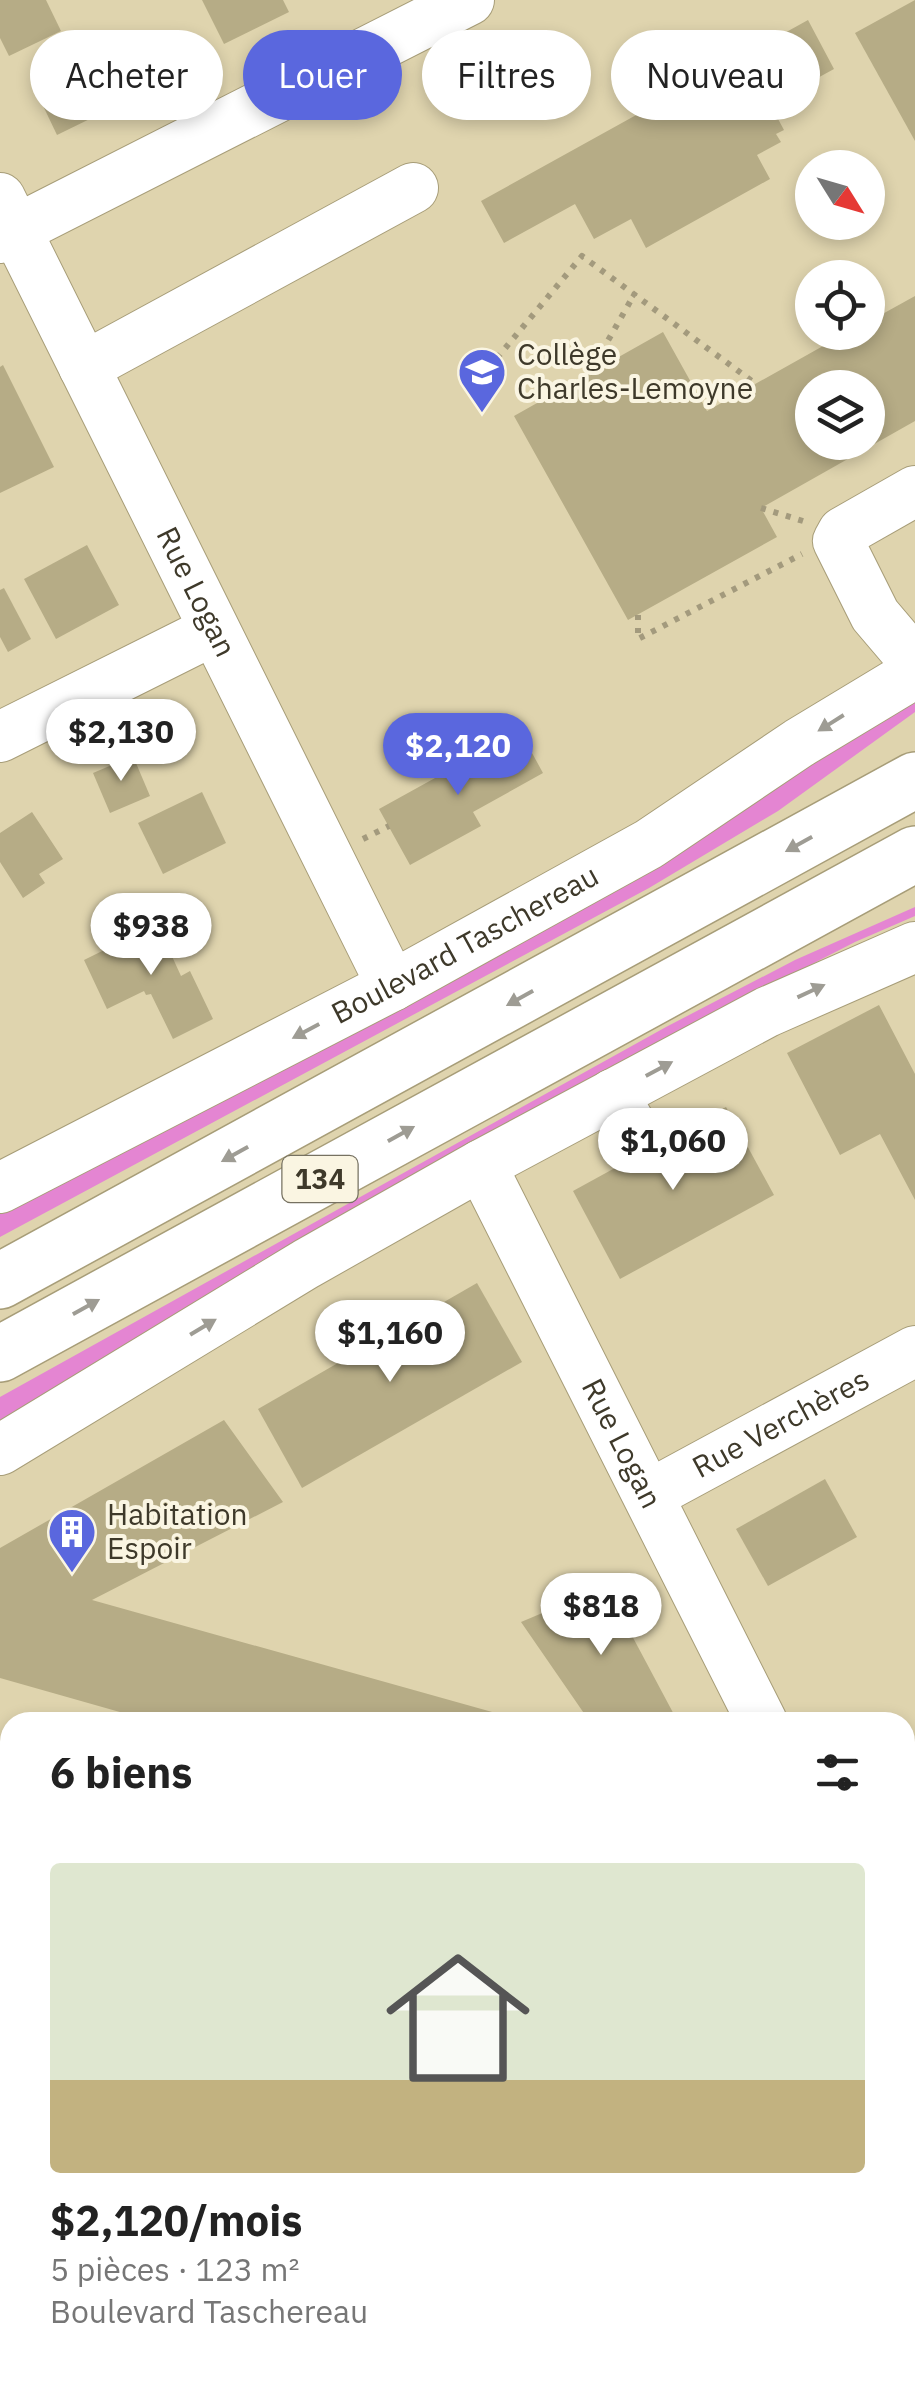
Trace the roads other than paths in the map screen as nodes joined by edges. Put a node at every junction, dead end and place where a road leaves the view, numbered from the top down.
1 (469, 0) edge
2 (413, 188) dead end
3 (5, 222) edge
4 (84, 367) junction
5 (915, 491) edge
6 (214, 630) junction
7 (915, 662) edge
8 (915, 673) edge
9 (0, 736) edge
10 (915, 780) edge
11 (915, 854) edge
12 (915, 946) edge
13 (392, 986) junction
14 (481, 1165) junction
15 (0, 1188) edge
16 (0, 1282) edge
17 (915, 1352) edge
18 (0, 1354) edge
19 (0, 1450) edge
20 (649, 1496) junction
21 (757, 1712) edge

1 - 3 street
2 - 4 street
3 - 4 street, Rue Logan
4 - 6 street, Rue Logan
5 - 7 street
6 - 9 street
6 - 13 street, Rue Logan
8 -> 13 street, Boulevard Taschereau
10 -> 16 highway, 134
18 -> 11 highway, 134
14 -> 12 street
13 -> 15 street, Boulevard Taschereau
19 -> 14 street
14 - 20 street, Rue Logan
17 - 20 street, Rue Verchères
20 - 21 street, Rue Logan

